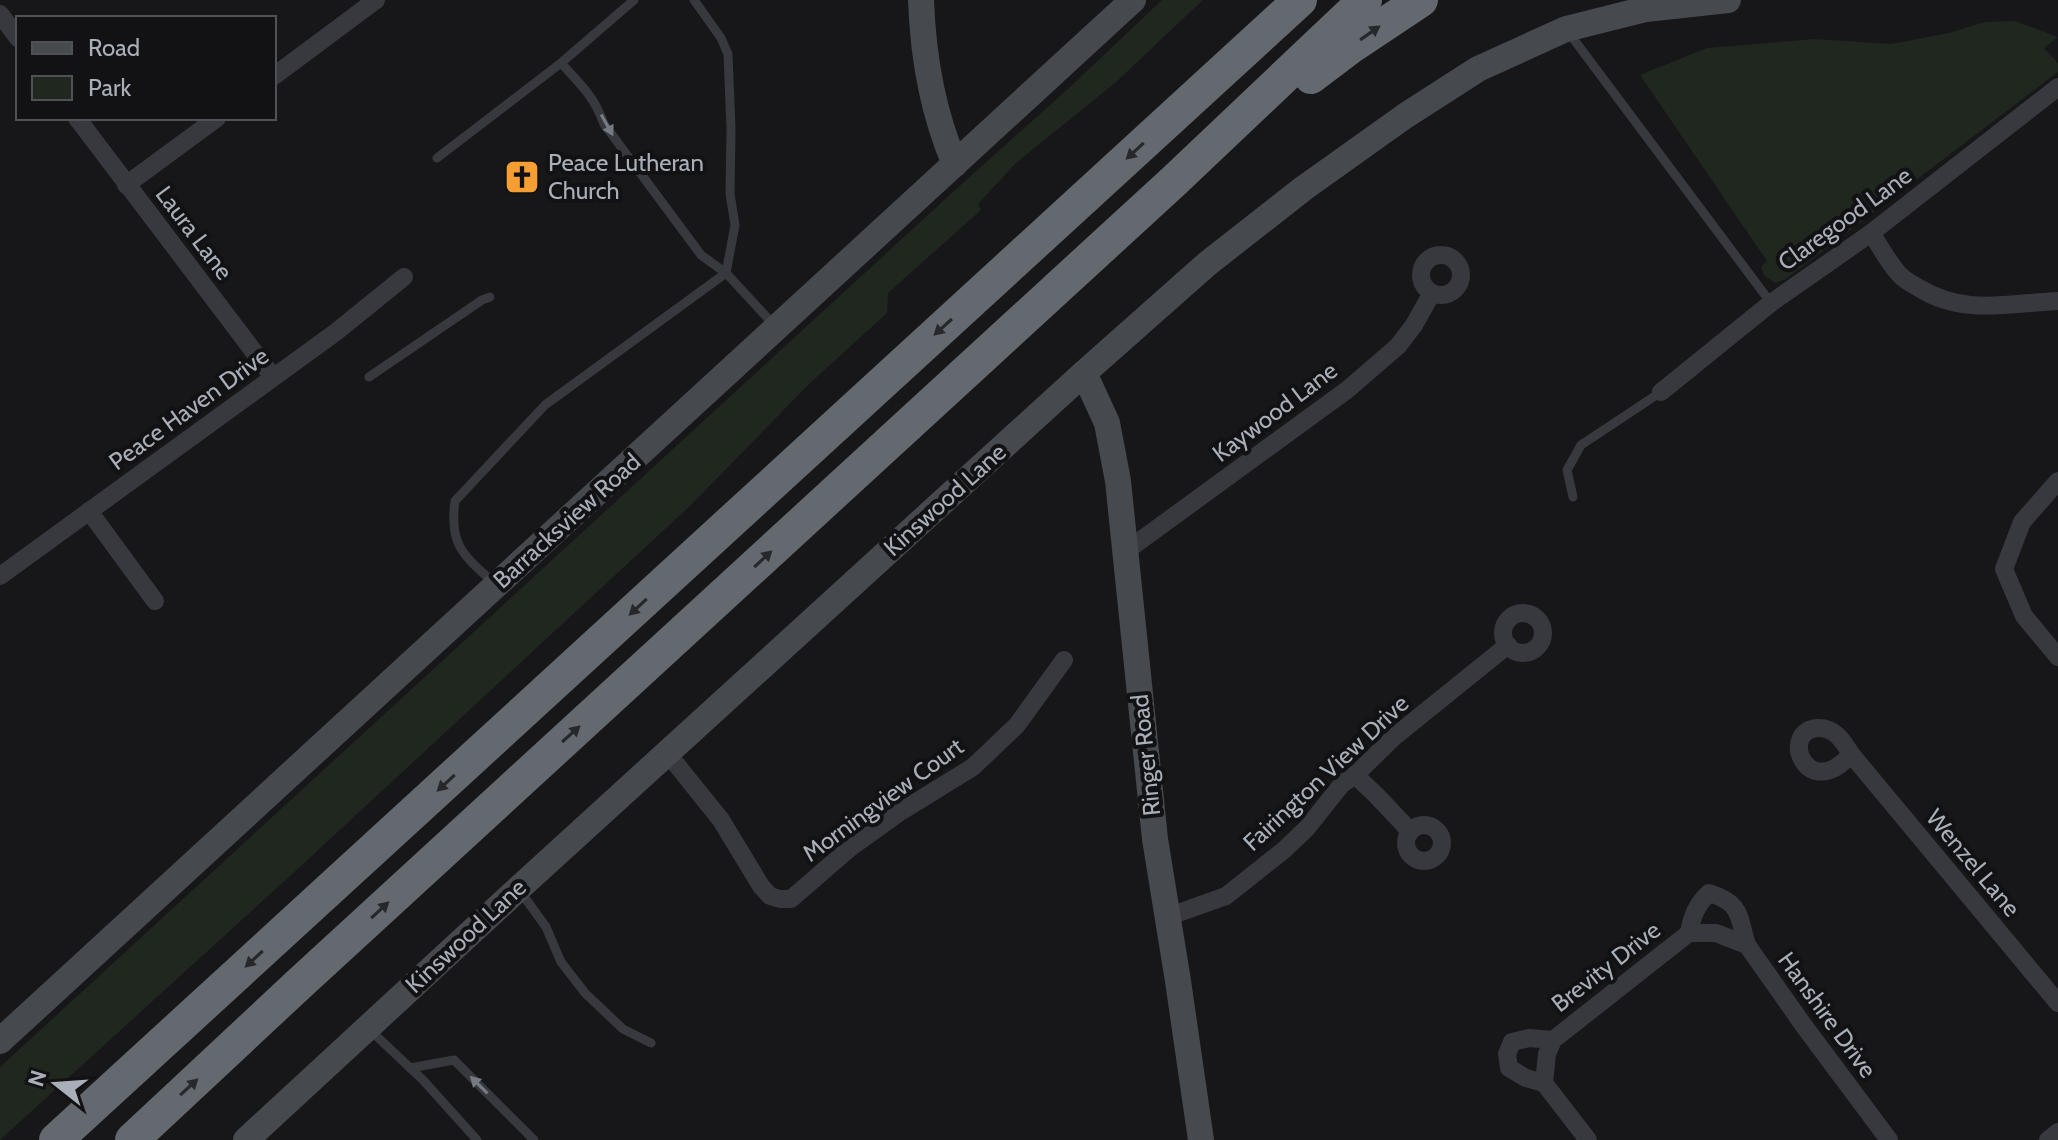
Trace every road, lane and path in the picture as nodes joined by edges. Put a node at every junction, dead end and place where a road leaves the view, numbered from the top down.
1 (376, 0) edge
2 (634, 0) edge
3 (694, 0) edge
4 (921, 0) edge
5 (1133, 0) edge
6 (1262, 0) edge
7 (1300, 0) edge
8 (1365, 0) edge
9 (1421, 0) edge
10 (1728, 0) edge
11 (0, 14) edge
12 (1566, 29) junction
13 (16, 35) edge
14 (561, 63) junction
15 (276, 75) edge
16 (2058, 87) edge
17 (1192, 98) junction
18 (78, 120) edge
19 (214, 120) edge
20 (437, 158) dead end
21 (955, 164) junction
22 (1174, 181) junction
23 (126, 185) junction
24 (1871, 233) junction
25 (726, 273) junction
26 (404, 277) dead end
27 (1432, 293) dead end
28 (490, 297) dead end
29 (2058, 301) edge
30 (1771, 303) junction
31 (777, 328) junction
32 (1084, 373) junction
33 (273, 377) junction
34 (369, 377) dead end
35 (1661, 392) joint
36 (2058, 481) edge
37 (1573, 497) dead end
38 (89, 511) junction
39 (1126, 551) junction
40 (0, 576) edge
41 (497, 585) junction
42 (155, 601) dead end
43 (1508, 645) dead end
44 (2058, 657) edge
45 (1064, 660) dead end
46 (668, 754) junction
47 (1851, 754) dead end
48 (1355, 775) junction
49 (1410, 831) dead end
50 (518, 889) junction
51 (1167, 917) junction
52 (1689, 933) junction
53 (1716, 933) joint
54 (1747, 945) junction
55 (2058, 1003) edge
56 (368, 1027) junction
57 (1553, 1040) junction
58 (0, 1041) edge
59 (651, 1043) dead end
60 (410, 1068) junction
61 (1544, 1083) junction
62 (2058, 1132) edge
63 (56, 1140) edge
64 (132, 1140) edge
65 (246, 1140) edge
66 (477, 1140) edge
67 (534, 1140) edge
68 (1201, 1140) edge
69 (1588, 1140) edge
70 (1889, 1140) edge
71 (2048, 1140) edge

1 - 15 street
2 - 14 lane
3 - 25 lane
4 - 21 street
5 - 21 street, Barracksview Road
6 - 17 highway
7 - 17 highway
8 - 22 highway
22 -> 9 highway
10 - 12 street, Kinswood Lane
11 - 13 street
12 - 30 lane
12 - 32 street, Kinswood Lane
14 - 20 lane
14 -> 25 lane
16 - 24 street, Claregood Lane
17 -> 63 highway
18 - 23 street, Laura Lane
19 - 23 street
21 - 31 street, Barracksview Road
64 -> 22 highway
23 - 33 street, Laura Lane
24 - 29 street
24 - 30 street, Claregood Lane
25 - 31 lane
25 - 41 lane
26 - 33 street, Peace Haven Drive
27 - 39 street, Kaywood Lane
28 - 34 lane
30 - 35 street, Claregood Lane
31 - 41 street, Barracksview Road
32 - 39 street, Ringer Road
32 - 46 street, Kinswood Lane
33 - 38 street, Peace Haven Drive
35 - 37 lane
36 - 44 street
38 - 40 street, Peace Haven Drive
38 - 42 street
39 - 51 street, Ringer Road
41 - 58 street, Barracksview Road
43 - 48 street, Fairington View Drive
45 - 46 street, Morningview Court
46 - 50 street, Kinswood Lane
47 - 55 street, Wenzel Lane
48 - 49 street
48 - 51 street, Fairington View Drive
50 - 56 street, Kinswood Lane
50 - 59 lane
51 - 68 street, Ringer Road
52 - 53 street, Brevity Drive
52 - 54 street, Brevity Drive
52 - 57 street, Brevity Drive
53 - 54 street, Hanshire Drive
54 - 70 street, Hanshire Drive
56 - 60 lane
56 - 65 street, Kinswood Lane
57 - 61 street, Brevity Drive
57 - 61 street, Brevity Drive
60 - 66 lane
67 -> 60 lane
61 - 69 street, Brevity Drive
62 - 71 street

